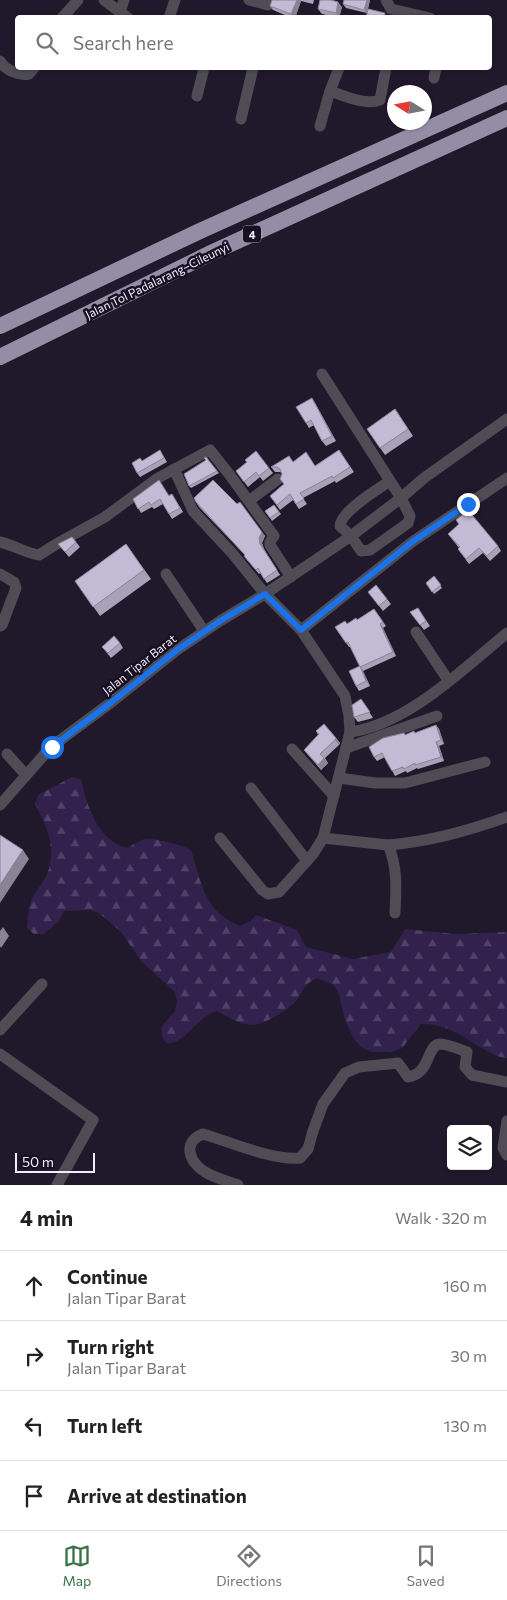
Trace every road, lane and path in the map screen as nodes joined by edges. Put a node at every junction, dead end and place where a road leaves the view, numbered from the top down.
1 (78, 0) edge
2 (104, 0) edge
3 (124, 0) edge
4 (175, 0) edge
5 (249, 0) edge
6 (386, 0) edge
7 (268, 5) edge
8 (400, 14) edge
9 (65, 15) edge
10 (124, 15) edge
11 (170, 15) edge
12 (0, 61) edge
13 (32, 70) edge
14 (204, 70) edge
15 (253, 70) edge
16 (338, 70) edge
17 (386, 70) edge
18 (330, 91) junction
19 (507, 93) edge
20 (197, 96) dead end
21 (507, 118) edge
22 (242, 119) dead end
23 (320, 126) dead end
24 (0, 326) edge
25 (0, 357) edge
26 (322, 374) dead end
27 (507, 419) edge
28 (174, 469) junction
29 (507, 478) edge
30 (278, 479) edge
31 (390, 481) junction
32 (401, 498) junction
33 (249, 501) junction
34 (351, 536) junction
35 (0, 542) edge
36 (0, 574) edge
37 (166, 574) dead end
38 (291, 577) junction
39 (265, 594) junction
40 (0, 626) edge
41 (301, 630) junction
42 (204, 631) junction
43 (416, 632) dead end
44 (507, 633) edge
45 (448, 680) junction
46 (437, 716) dead end
47 (350, 732) junction
48 (346, 748) junction
49 (292, 749) dead end
50 (7, 754) dead end
51 (485, 762) dead end
52 (26, 775) junction
53 (338, 778) junction
54 (251, 788) dead end
55 (334, 796) junction
56 (0, 805) edge
57 (507, 817) edge
58 (220, 838) dead end
59 (322, 838) junction
60 (388, 845) junction
61 (307, 861) junction
62 (395, 913) dead end
63 (42, 984) dead end
64 (0, 1030) edge
65 (0, 1054) edge
66 (507, 1082) edge
67 (507, 1121) edge
68 (507, 1155) edge
69 (58, 1185) edge
70 (238, 1185) edge

1 - 9 street
2 - 10 street
3 - 10 street
4 - 11 street
5 - 7 street
6 - 8 street
12 - 13 street
14 - 20 street
15 - 22 street
16 - 18 street
17 - 18 street
18 - 23 street
19 - 24 highway, Jalan Tol Padalarang–Cileunyi / 4
21 - 25 highway, Jalan Tol Padalarang–Cileunyi / 4
26 - 31 street
27 - 32 street, Jalan Tipar Barat
28 - 33 street
28 - 35 street
28 - 39 street
29 - 41 street
30 - 33 street
31 - 32 street
31 - 34 street
32 - 34 street, Jalan Tipar Barat
32 - 34 street
33 - 38 street
34 - 38 street, Jalan Tipar Barat
36 - 40 street
37 - 42 street
38 - 39 street, Jalan Tipar Barat
39 - 41 street
39 - 42 street, Jalan Tipar Barat
41 - 47 street
42 - 52 street, Jalan Tipar Barat
43 - 45 street
44 - 45 street
45 - 47 street
46 - 48 street
47 - 48 street
48 - 53 street
49 - 55 street
50 - 52 street
51 - 53 street
52 - 56 street, Jalan Tipar Barat
53 - 55 street
54 - 61 street
55 - 59 street
57 - 60 street
58 - 61 street
59 - 60 street
59 - 61 street
60 - 62 street
63 - 64 street
65 - 69 street
66 - 70 street
67 - 68 street

